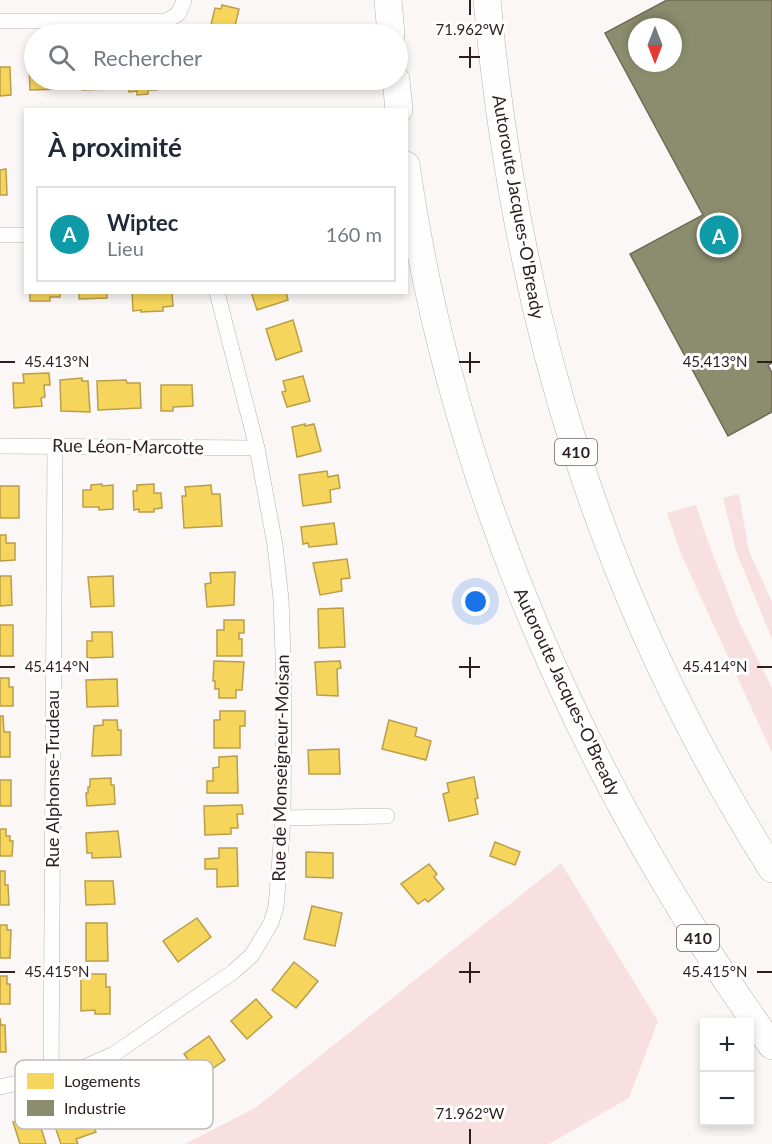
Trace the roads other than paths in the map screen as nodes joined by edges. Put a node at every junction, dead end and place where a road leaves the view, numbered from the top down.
1 (184, 0) edge
2 (388, 0) edge
3 (487, 0) edge
4 (0, 21) edge
5 (390, 24) edge
6 (397, 90) edge
7 (399, 108) edge
8 (408, 176) edge
9 (0, 235) edge
10 (24, 235) edge
11 (218, 294) edge
12 (0, 446) edge
13 (56, 446) junction
14 (257, 448) junction
15 (387, 816) dead end
16 (283, 818) junction
17 (772, 869) edge
18 (772, 1046) edge
19 (51, 1060) edge
20 (100, 1060) edge
21 (15, 1084) edge
22 (0, 1087) edge

1 - 4 street
2 - 5 highway
3 - 17 highway, Autoroute Jacques-O'Bready / 410
6 - 7 highway
8 - 18 highway, Autoroute Jacques-O'Bready / 410
9 - 10 street
11 - 14 street, Rue de Monseigneur-Moisan
12 - 13 street, Rue Léon-Marcotte
13 - 14 street, Rue Léon-Marcotte
13 - 19 street, Rue Alphonse-Trudeau
14 - 16 street, Rue de Monseigneur-Moisan
15 - 16 street
16 - 20 street, Rue de Monseigneur-Moisan
21 - 22 street, Rue de Monseigneur-Moisan

